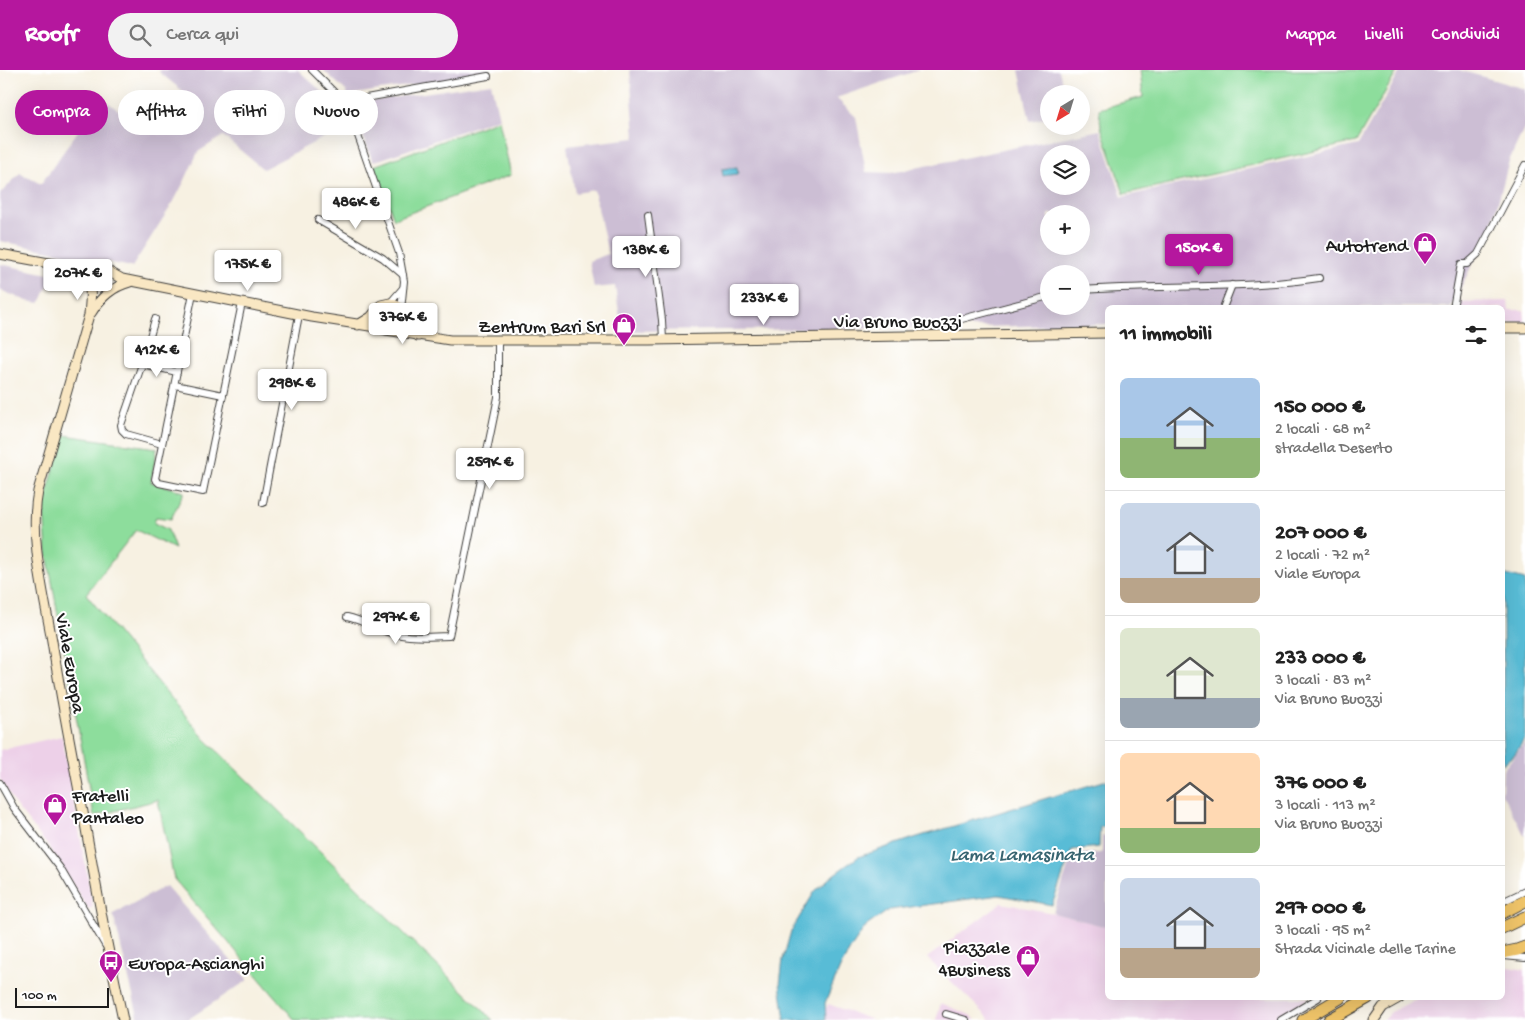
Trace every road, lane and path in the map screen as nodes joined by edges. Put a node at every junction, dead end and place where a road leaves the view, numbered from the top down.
1 (312, 70) edge
2 (488, 76) dead end
3 (332, 90) edge
4 (378, 96) edge
5 (358, 135) edge
6 (1525, 165) edge
7 (648, 215) dead end
8 (318, 220) dead end
9 (399, 253) junction
10 (0, 254) edge
11 (383, 258) junction
12 (64, 266) junction
13 (98, 270) junction
14 (110, 272) junction
15 (404, 275) junction
16 (1319, 278) dead end
17 (134, 281) junction
18 (90, 285) junction
19 (1232, 285) junction
20 (404, 287) junction
21 (1090, 290) edge
22 (109, 291) junction
23 (193, 293) junction
24 (1040, 298) edge
25 (242, 303) junction
26 (390, 303) junction
27 (1225, 305) edge
28 (1454, 305) edge
29 (376, 313) junction
30 (402, 314) junction
31 (89, 315) junction
32 (299, 315) junction
33 (155, 319) dead end
34 (358, 325) junction
35 (1505, 328) edge
36 (1521, 328) edge
37 (386, 330) junction
38 (1105, 333) edge
39 (419, 336) junction
40 (945, 336) junction
41 (498, 340) junction
42 (663, 340) junction
43 (142, 364) junction
44 (177, 372) junction
45 (174, 385) junction
46 (223, 395) junction
47 (162, 444) junction
48 (263, 503) dead end
49 (347, 617) dead end
50 (0, 783) edge
51 (1525, 891) edge
52 (1505, 901) edge
53 (1525, 901) edge
54 (1505, 911) edge
55 (1525, 917) edge
56 (1505, 927) edge
57 (1525, 946) edge
58 (108, 949) junction
59 (1505, 953) edge
60 (1505, 955) edge
61 (1525, 958) edge
62 (1315, 1000) edge
63 (1337, 1000) edge
64 (1364, 1000) edge
65 (1395, 1000) edge
66 (946, 1014) dead end
67 (123, 1020) edge
68 (966, 1020) edge
69 (1280, 1020) edge
70 (1303, 1020) edge
71 (1329, 1020) edge
72 (1374, 1020) edge

1 - 3 street
2 - 4 street
5 - 9 street
6 - 28 street
7 - 42 street
8 - 11 street
9 - 11 street
9 - 15 street
10 - 12 main road
11 - 15 street
12 - 13 main road
12 - 18 main road
13 - 14 main road
13 - 18 main road
14 - 17 main road
14 - 22 main road
15 - 20 street
16 - 19 street
17 - 22 main road
17 - 23 main road
18 - 22 main road
18 - 31 main road
19 - 21 street
19 - 27 street
20 - 26 street
20 - 30 street
22 - 31 main road
23 - 25 main road
23 - 44 street
24 - 40 street
25 - 32 main road
25 - 46 street
26 - 29 main road
26 - 30 main road
29 - 34 main road
29 - 37 main road
30 - 37 main road
30 - 39 main road
31 - 58 main road, Viale Europa
32 - 34 main road
32 - 48 street
33 - 43 street
34 - 37 main road, Via Bruno Buozzi
35 - 36 main road
37 - 39 main road, Via Bruno Buozzi
38 - 40 main road, Via Bruno Buozzi
39 - 41 main road, Via Bruno Buozzi
40 - 42 main road, Via Bruno Buozzi
41 - 42 main road, Via Bruno Buozzi
41 - 49 street
43 - 44 street
43 - 47 street
44 - 45 street
45 - 46 street
45 - 47 street
46 - 47 street
50 - 58 street
51 - 52 street
53 - 54 highway
55 - 56 highway
57 - 59 highway
58 - 67 main road, Viale Europa
60 - 61 street
62 - 69 street
63 - 70 highway
64 - 71 highway
65 - 72 main road
66 - 68 street

